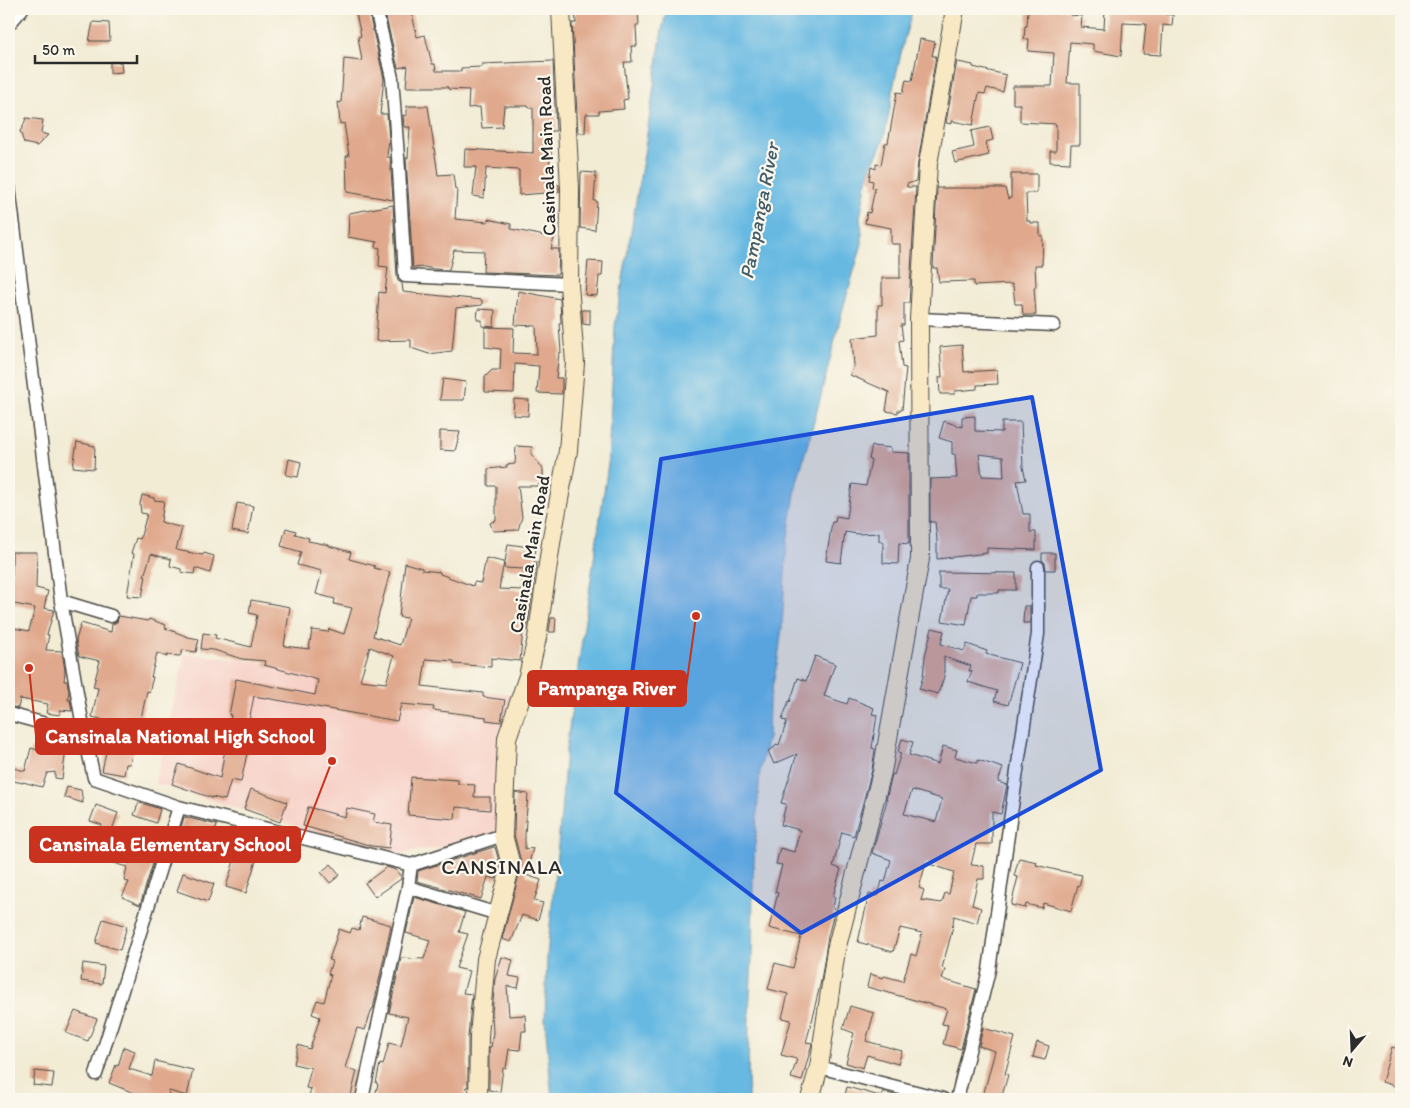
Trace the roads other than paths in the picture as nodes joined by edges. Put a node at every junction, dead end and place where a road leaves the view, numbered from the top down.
1 (22, 9) edge
2 (376, 9) edge
3 (561, 9) edge
4 (955, 9) edge
5 (9, 24) edge
6 (9, 187) edge
7 (569, 284) junction
8 (919, 319) junction
9 (1054, 325) dead end
10 (1038, 567) dead end
11 (61, 601) junction
12 (111, 616) dead end
13 (9, 714) edge
14 (83, 727) junction
15 (179, 807) junction
16 (503, 835) junction
17 (410, 865) junction
18 (408, 887) junction
19 (498, 914) junction
20 (819, 1067) junction
21 (96, 1074) dead end
22 (362, 1099) edge
23 (478, 1099) edge
24 (810, 1099) edge
25 (943, 1099) edge
26 (957, 1099) edge

1 - 5 street
2 - 7 street
3 - 7 street, Casinala Main Road
4 - 8 street
6 - 11 street
7 - 16 street, Casinala Main Road
8 - 9 street
8 - 20 street
10 - 26 street
11 - 12 street
11 - 14 street
13 - 14 street
14 - 15 street
15 - 17 street
15 - 21 street
16 - 17 street
16 - 19 street, Casinala Main Road
17 - 18 street
18 - 19 street
18 - 22 street
19 - 23 street, Casinala Main Road
20 - 24 street
20 - 25 street

